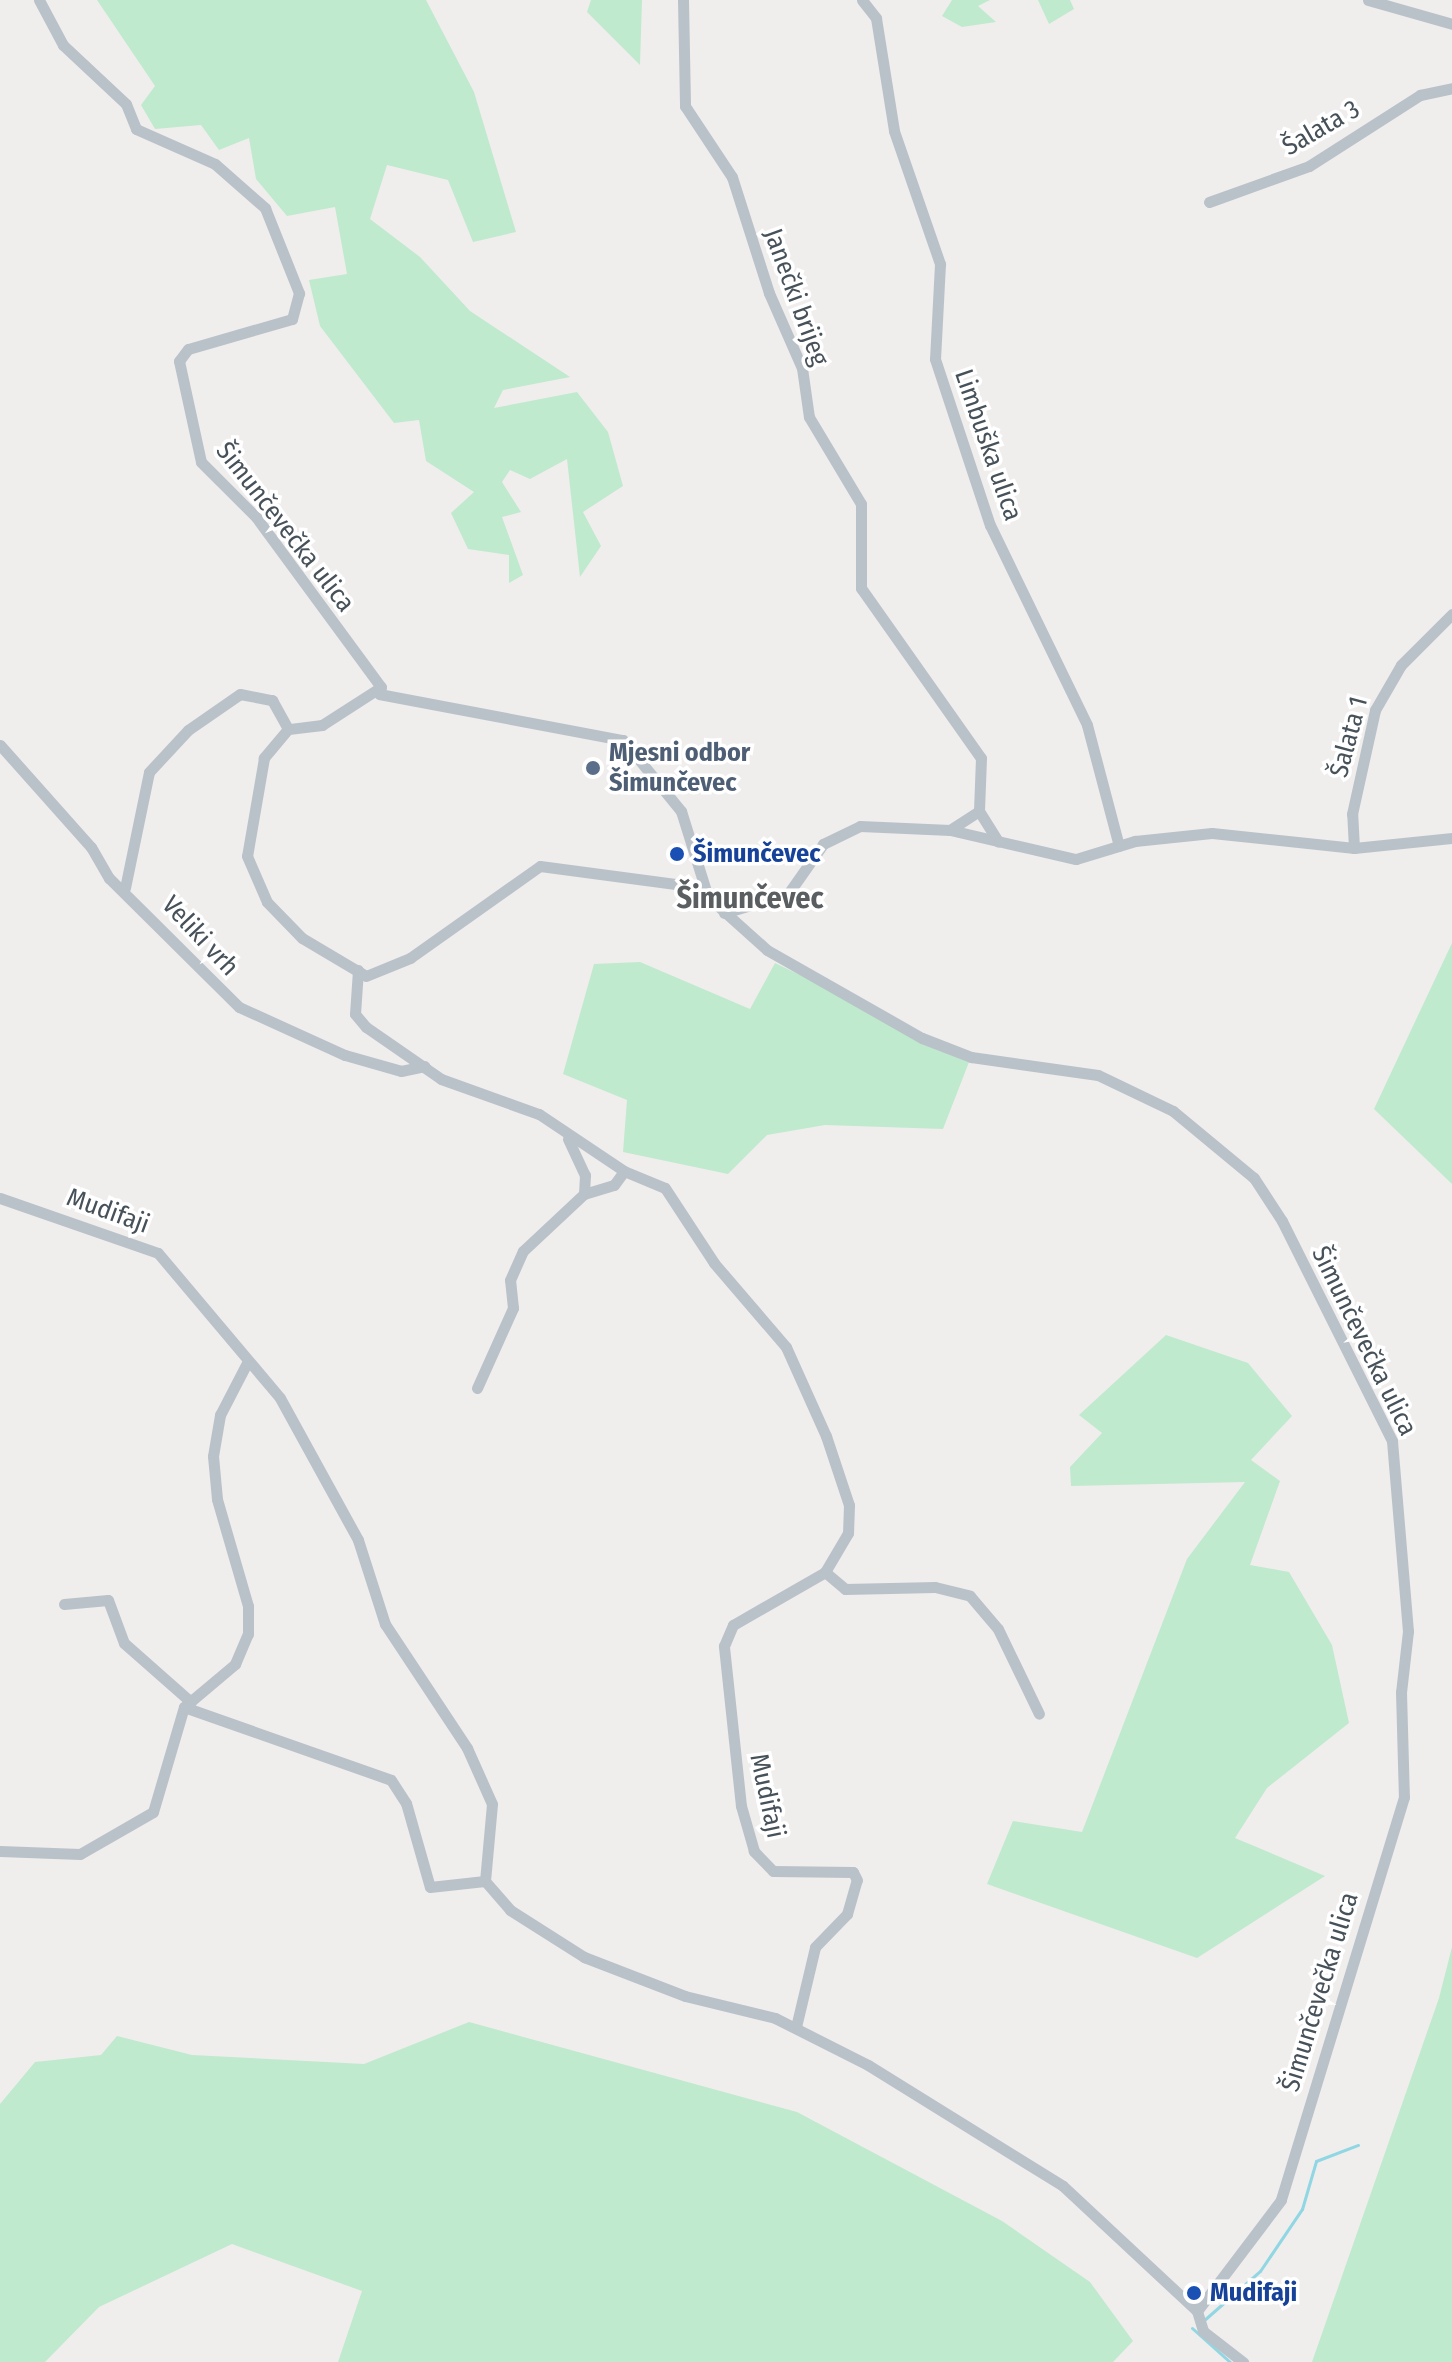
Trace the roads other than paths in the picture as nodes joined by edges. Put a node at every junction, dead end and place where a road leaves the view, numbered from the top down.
1 (39, 0) edge
2 (683, 0) edge
3 (862, 0) edge
4 (1368, 0) edge
5 (1452, 24) edge
6 (1452, 88) edge
7 (1209, 202) dead end
8 (1452, 614) edge
9 (379, 694) junction
10 (288, 729) junction
11 (0, 745) edge
12 (979, 811) junction
13 (950, 830) junction
14 (1452, 838) edge
15 (998, 841) junction
16 (1119, 846) junction
17 (1354, 848) junction
18 (125, 888) junction
19 (704, 888) junction
20 (724, 913) junction
21 (358, 970) junction
22 (424, 1066) junction
23 (567, 1137) junction
24 (624, 1171) junction
25 (584, 1194) junction
26 (0, 1198) edge
27 (248, 1361) junction
28 (477, 1388) dead end
29 (825, 1572) junction
30 (64, 1604) dead end
31 (188, 1705) junction
32 (1039, 1714) dead end
33 (0, 1851) edge
34 (485, 1881) junction
35 (796, 2027) junction
36 (1197, 2311) junction
37 (1243, 2362) edge

1 - 9 street, Šimunčevečka ulica
2 - 12 street, Janečki brijeg
3 - 16 street, Limbuška ulica
4 - 5 street
6 - 7 street, Šalata 3
8 - 17 street, Šalata 1
9 - 10 street
9 - 19 street, Šimunčevečka ulica
10 - 18 street
10 - 21 street
11 - 18 street, Veliki vrh
12 - 13 street
12 - 15 street, Janečki brijeg
13 - 15 street
13 - 20 street
14 - 17 street
15 - 16 street
16 - 17 street
18 - 22 street, Veliki vrh
19 - 20 street, Šimunčevečka ulica
19 - 21 street
20 - 36 street, Šimunčevečka ulica
21 - 22 street
22 - 23 street
23 - 24 street
23 - 25 street
24 - 25 street
24 - 29 street
25 - 28 street
26 - 27 street, Mudifaji
27 - 31 street
27 - 34 street, Mudifaji
29 - 32 street
29 - 35 street, Mudifaji
30 - 31 street
31 - 33 street
31 - 34 street
34 - 35 street
35 - 36 street
36 - 37 street

